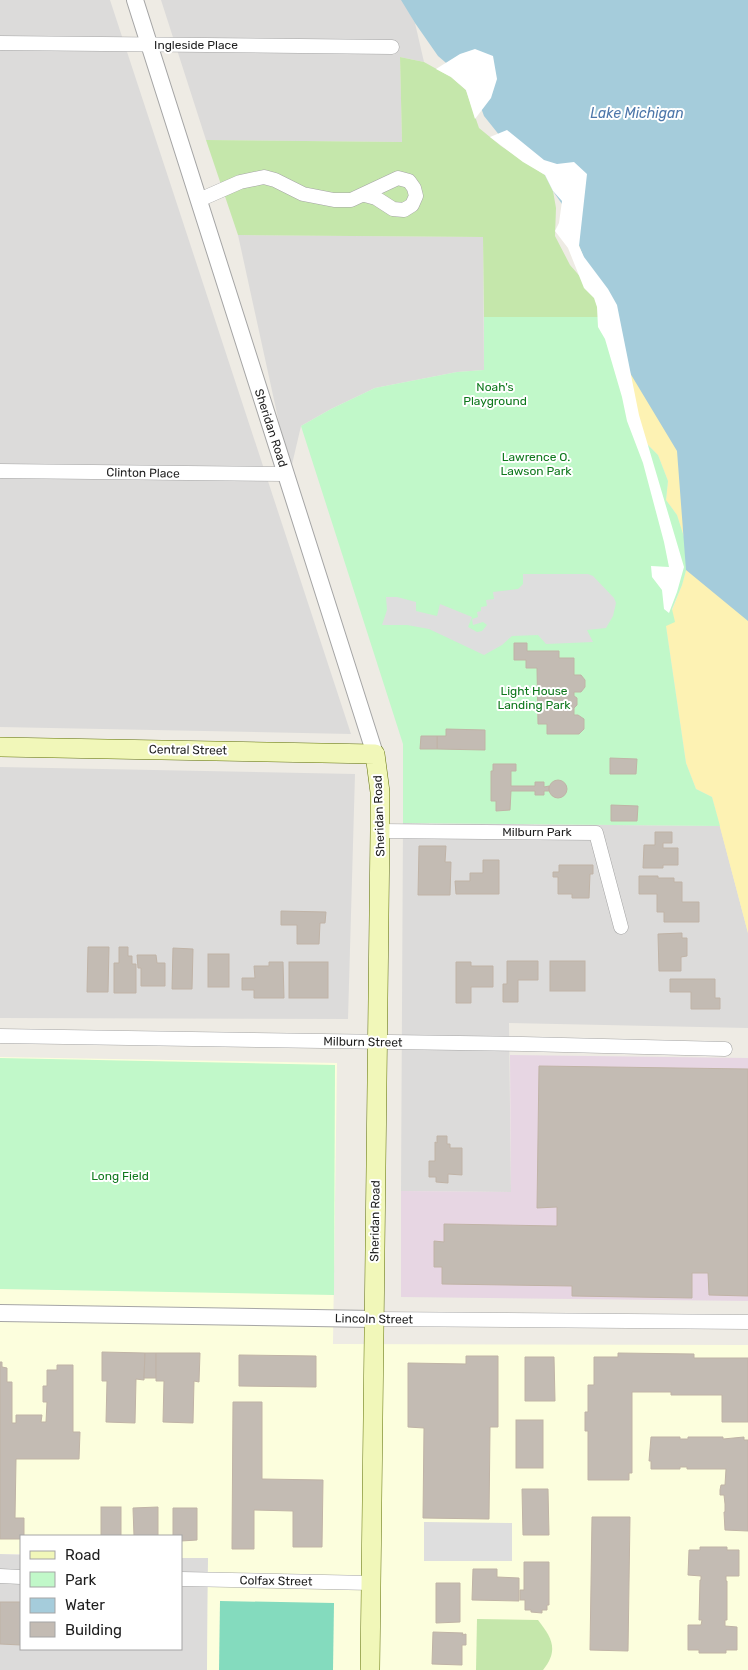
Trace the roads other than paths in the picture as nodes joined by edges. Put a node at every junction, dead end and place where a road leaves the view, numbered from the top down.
1 (135, 0) edge
2 (0, 43) edge
3 (150, 45) junction
4 (392, 46) dead end
5 (365, 195) dead end
6 (199, 200) junction
7 (0, 471) edge
8 (286, 474) junction
9 (0, 747) edge
10 (375, 754) junction
11 (380, 831) junction
12 (621, 927) dead end
13 (0, 1036) edge
14 (378, 1042) junction
15 (725, 1049) dead end
16 (0, 1313) edge
17 (374, 1319) junction
18 (748, 1322) edge
19 (0, 1576) edge
20 (20, 1577) edge
21 (182, 1579) edge
22 (371, 1583) junction
23 (370, 1670) edge

1 - 3 street, Sheridan Road
2 - 3 street, Ingleside Place
3 - 4 street, Ingleside Place
3 - 6 street, Sheridan Road
5 - 6 street
6 - 8 street, Sheridan Road
7 - 8 street, Clinton Place
8 - 10 street, Sheridan Road
9 - 10 main road, Central Street
10 - 11 main road, Sheridan Road
11 - 12 street, Milburn Park
11 - 14 main road, Sheridan Road
13 - 14 street, Milburn Street
14 - 15 street, Milburn Street
14 - 17 main road, Sheridan Road
16 - 17 street, Lincoln Street
17 - 18 street, Lincoln Street
17 - 22 main road, Sheridan Road
19 - 20 street
21 - 22 street, Colfax Street
22 - 23 main road, Sheridan Road

